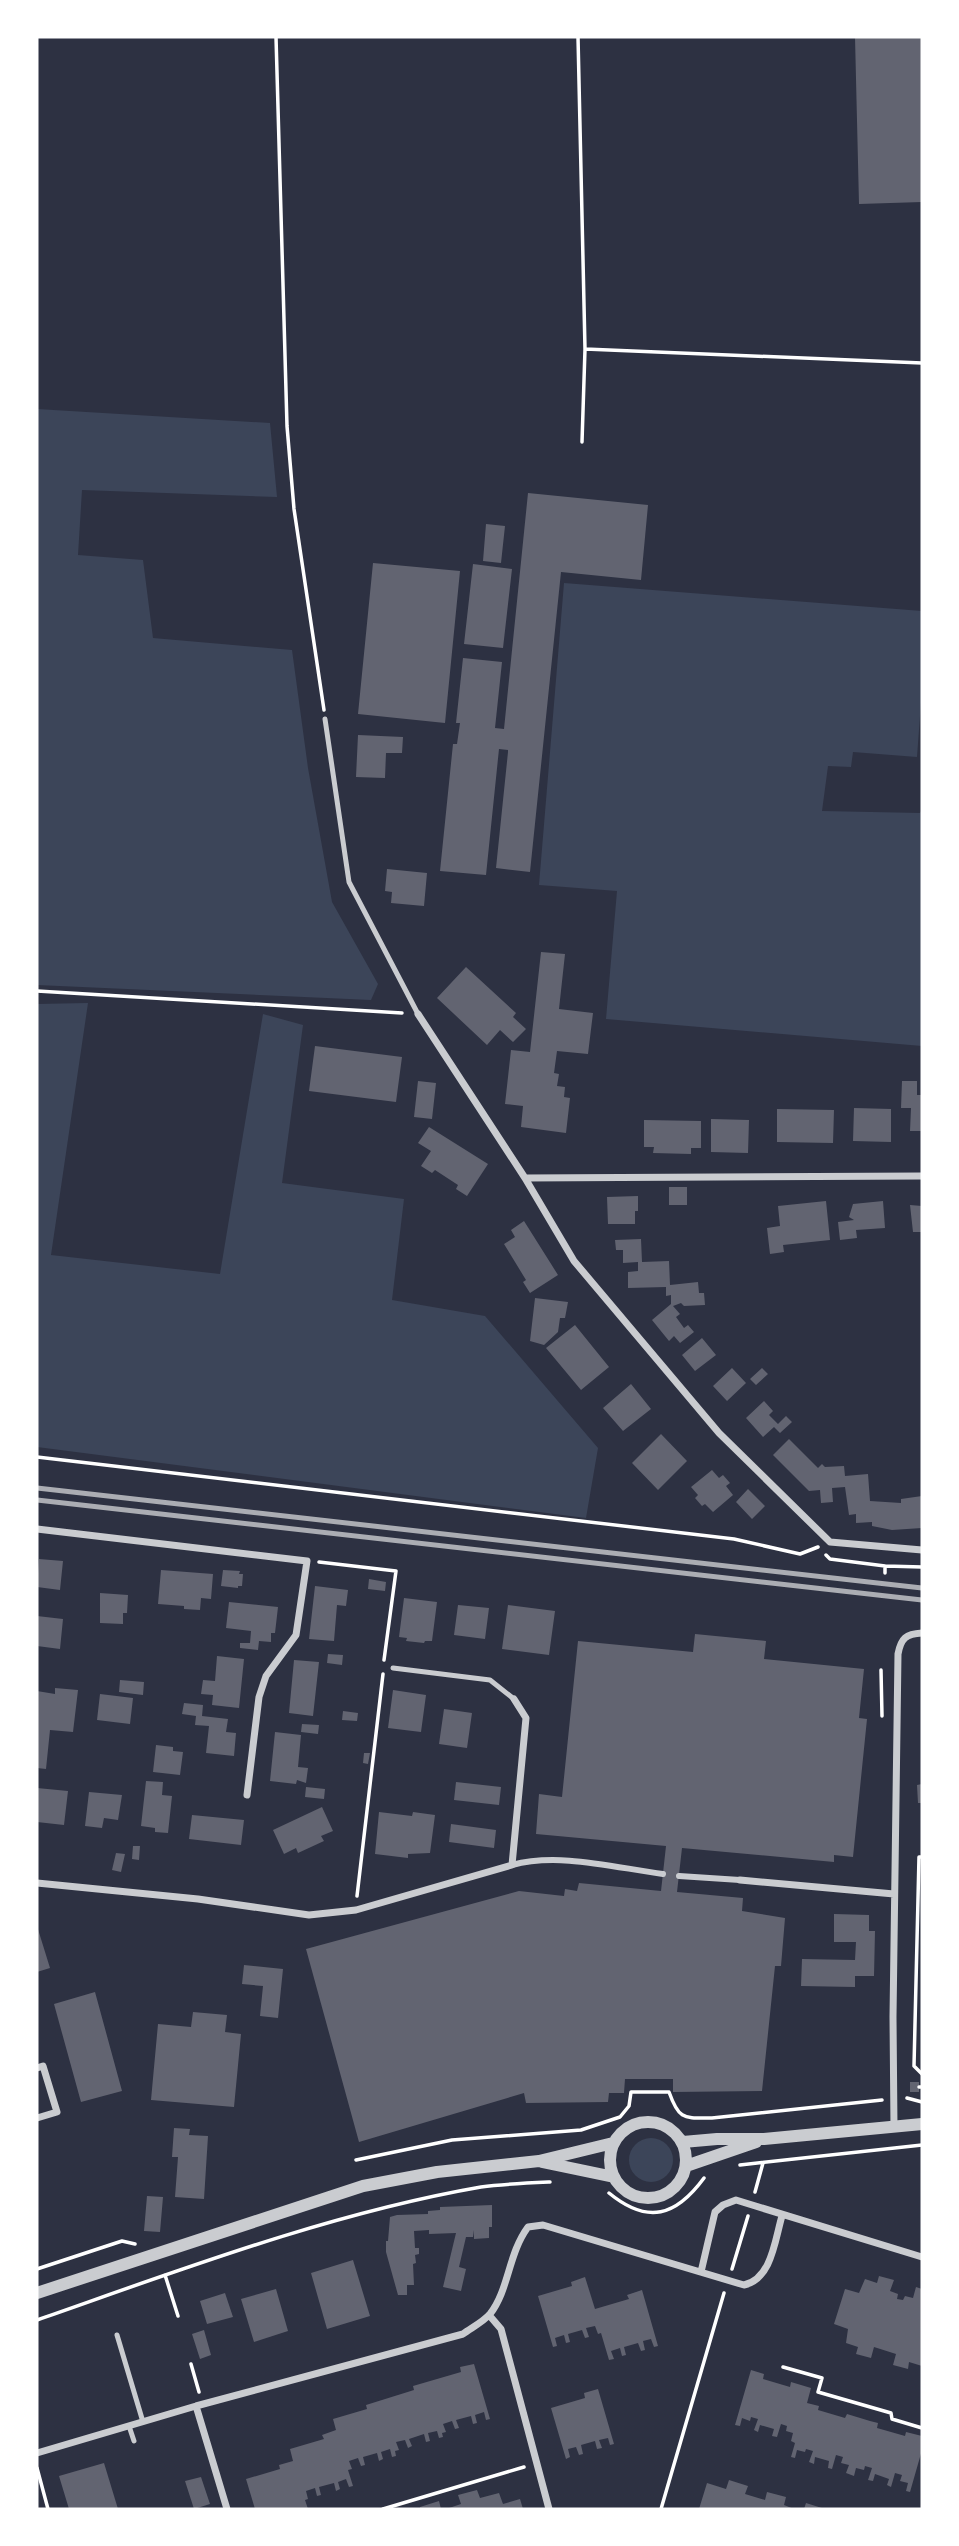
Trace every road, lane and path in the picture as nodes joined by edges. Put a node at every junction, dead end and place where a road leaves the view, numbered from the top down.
1 (276, 37) edge
2 (578, 37) edge
3 (584, 349) junction
4 (922, 363) edge
5 (583, 442) dead end
6 (325, 719) joint
7 (37, 992) edge
8 (418, 1014) junction
9 (922, 1176) edge
10 (525, 1178) junction
11 (37, 1457) edge
12 (37, 1529) edge
13 (830, 1542) junction
14 (922, 1550) edge
15 (823, 1553) dead end
16 (306, 1561) junction
17 (885, 1566) junction
18 (922, 1567) edge
19 (884, 1573) dead end
20 (922, 1633) edge
21 (393, 1668) dead end
22 (514, 1699) joint
23 (247, 1795) dead end
24 (922, 1857) edge
25 (512, 1865) junction
26 (663, 1874) dead end
27 (679, 1876) dead end
28 (740, 1880) joint
29 (37, 1883) edge
30 (894, 1894) junction
31 (356, 1910) junction
32 (916, 1958) junction
33 (922, 1958) edge
34 (37, 2068) edge
35 (922, 2074) edge
36 (892, 2099) junction
37 (37, 2118) edge
38 (922, 2124) edge
39 (894, 2127) junction
40 (764, 2139) junction
41 (683, 2142) junction
42 (613, 2143) junction
43 (922, 2145) edge
44 (356, 2160) dead end
45 (539, 2161) junction
46 (687, 2166) junction
47 (705, 2176) dead end
48 (614, 2177) junction
49 (551, 2182) dead end
50 (604, 2189) dead end
51 (751, 2205) junction
52 (782, 2216) junction
53 (161, 2250) junction
54 (922, 2256) edge
55 (37, 2269) edge
56 (701, 2272) junction
57 (164, 2275) junction
58 (728, 2281) junction
59 (37, 2293) edge
60 (489, 2315) junction
61 (178, 2316) dead end
62 (37, 2320) edge
63 (117, 2335) dead end
64 (191, 2364) dead end
65 (783, 2367) dead end
66 (200, 2406) junction
67 (143, 2422) junction
68 (129, 2426) junction
69 (922, 2428) edge
70 (134, 2441) dead end
71 (37, 2453) edge
72 (536, 2463) junction
73 (37, 2468) edge
74 (48, 2509) edge
75 (227, 2509) edge
76 (383, 2509) edge
77 (549, 2509) edge
78 (662, 2509) edge

1 - 6 path
2 - 3 path
3 - 4 path
3 - 5 path
6 - 8 lane
7 - 8 path
8 - 10 street
9 - 10 street
10 - 13 street
11 - 13 path
12 - 16 street
13 - 14 street
15 - 17 path
16 - 23 street
16 - 31 path
17 - 18 path
17 - 19 path
20 - 30 street
21 - 22 lane
22 - 25 street
24 - 32 path
25 - 26 street
25 - 31 street
27 - 28 street
28 - 30 street
29 - 31 street
30 - 36 street
32 - 33 path
32 - 35 path
34 - 37 street
36 - 39 street
36 - 44 path
38 - 39 street
39 - 40 street
40 - 41 street
40 - 46 street
41 - 42 street
41 - 46 street
42 - 45 street
42 - 48 street
43 - 51 path
45 - 48 street
45 - 53 street
46 - 48 street
47 - 50 path
49 - 57 path
51 - 52 street
51 - 56 street
51 - 58 path
52 - 54 street
52 - 58 street
53 - 55 path
53 - 59 street
56 - 58 street
56 - 60 street
57 - 61 path
57 - 62 path
58 - 78 path
60 - 66 street
60 - 72 street
63 - 67 lane
64 - 66 path
65 - 69 path
66 - 67 street
66 - 75 street
67 - 68 street
68 - 70 lane
68 - 71 street
72 - 76 path
72 - 77 street
73 - 74 path

